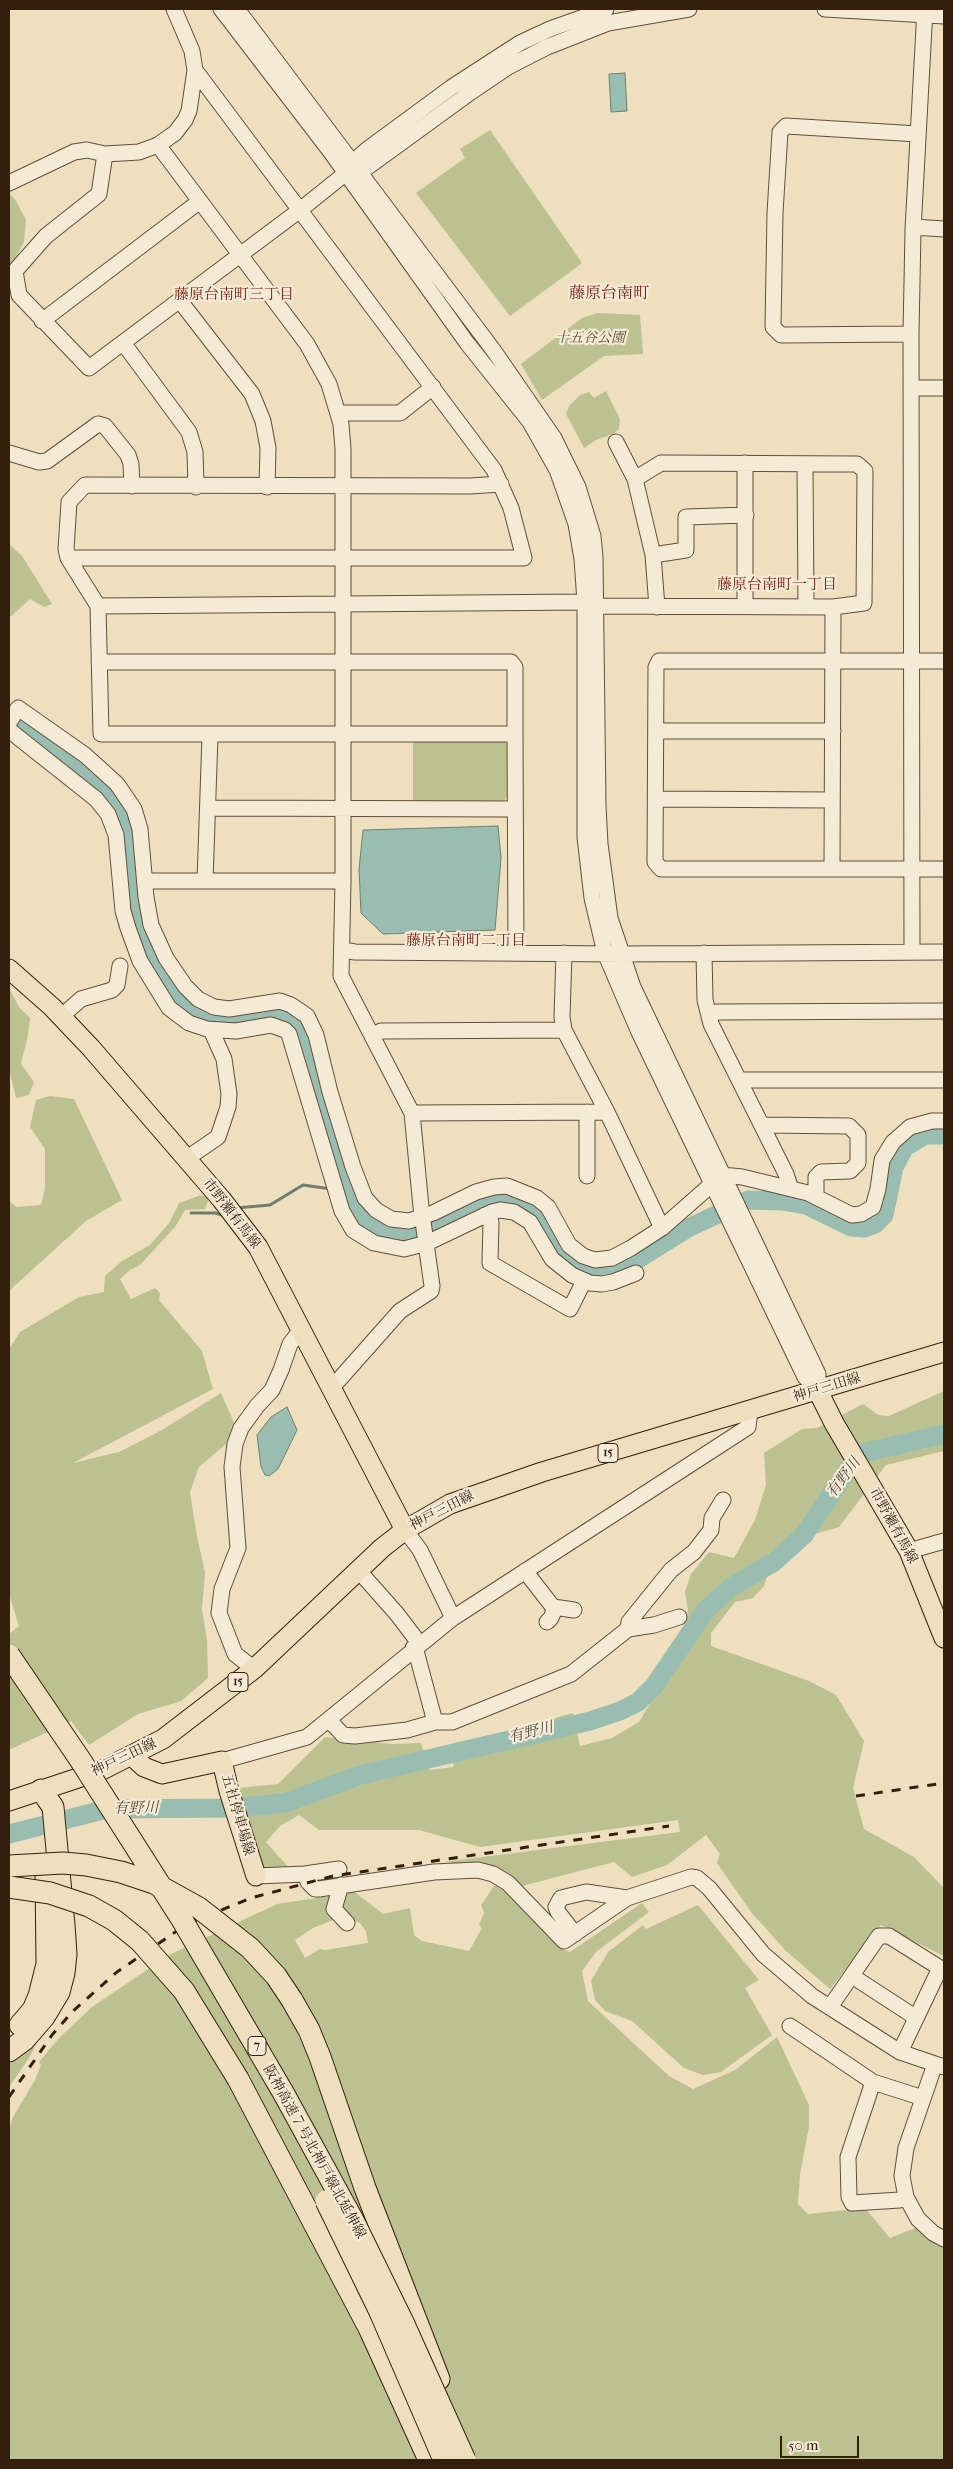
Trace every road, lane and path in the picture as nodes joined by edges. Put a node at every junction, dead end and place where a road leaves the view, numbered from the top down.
1 (176, 9) edge
2 (221, 9) edge
3 (237, 9) edge
4 (606, 9) edge
5 (689, 9) edge
6 (825, 9) edge
7 (924, 12) edge
8 (944, 16) edge
9 (195, 70) junction
10 (918, 134) junction
11 (158, 146) junction
12 (104, 154) junction
13 (353, 169) junction
14 (9, 183) edge
15 (200, 201) junction
16 (300, 210) junction
17 (913, 227) junction
18 (944, 229) edge
19 (241, 255) junction
20 (180, 301) junction
21 (42, 321) junction
22 (911, 334) junction
23 (124, 344) junction
24 (433, 387) junction
25 (912, 388) junction
26 (944, 388) edge
27 (338, 413) junction
28 (616, 442) dead end
29 (9, 453) edge
30 (744, 464) junction
31 (805, 464) junction
32 (636, 479) junction
33 (501, 484) junction
34 (132, 486) junction
35 (342, 486) junction
36 (196, 487) junction
37 (267, 487) junction
38 (746, 516) junction
39 (653, 555) junction
40 (68, 558) junction
41 (343, 558) junction
42 (591, 604) junction
43 (342, 605) junction
44 (98, 606) junction
45 (745, 606) junction
46 (806, 606) junction
47 (657, 607) junction
48 (834, 607) junction
49 (834, 659) junction
50 (912, 660) junction
51 (342, 661) junction
52 (944, 661) edge
53 (100, 662) junction
54 (12, 718) edge
55 (9, 730) edge
56 (656, 731) junction
57 (833, 731) junction
58 (515, 734) junction
59 (342, 735) junction
60 (210, 736) junction
61 (656, 799) junction
62 (832, 800) junction
63 (208, 808) junction
64 (343, 809) junction
65 (514, 809) junction
66 (832, 869) junction
67 (912, 869) junction
68 (944, 869) edge
69 (144, 881) junction
70 (206, 881) junction
71 (343, 881) junction
72 (343, 950) junction
73 (160, 951) junction
74 (516, 952) junction
75 (704, 952) junction
76 (912, 952) junction
77 (944, 952) edge
78 (564, 953) junction
79 (604, 953) junction
80 (621, 954) junction
81 (142, 960) junction
82 (120, 966) dead end
83 (9, 969) edge
84 (944, 1011) edge
85 (62, 1016) junction
86 (709, 1017) junction
87 (211, 1030) junction
88 (564, 1030) junction
89 (372, 1036) junction
90 (739, 1080) junction
91 (944, 1080) edge
92 (587, 1112) junction
93 (607, 1112) junction
94 (412, 1113) junction
95 (944, 1121) edge
96 (762, 1125) junction
97 (186, 1159) junction
98 (586, 1176) dead end
99 (721, 1188) junction
100 (791, 1189) junction
101 (816, 1196) junction
102 (485, 1216) junction
103 (424, 1220) junction
104 (662, 1228) junction
105 (427, 1240) junction
106 (636, 1272) dead end
107 (584, 1281) junction
108 (301, 1330) junction
109 (944, 1352) edge
110 (330, 1386) junction
111 (818, 1392) junction
112 (750, 1411) junction
113 (723, 1500) dead end
114 (405, 1530) junction
115 (944, 1541) edge
116 (910, 1551) junction
117 (358, 1570) junction
118 (526, 1571) junction
119 (556, 1608) junction
120 (574, 1610) dead end
121 (679, 1617) dead end
122 (453, 1618) junction
123 (547, 1622) dead end
124 (628, 1629) junction
125 (944, 1638) edge
126 (416, 1646) junction
127 (9, 1655) edge
128 (254, 1669) junction
129 (9, 1678) edge
130 (329, 1720) junction
131 (435, 1722) junction
132 (132, 1756) junction
133 (222, 1762) junction
134 (9, 1801) edge
135 (45, 1802) junction
136 (52, 1856) junction
137 (9, 1866) edge
138 (339, 1869) dead end
139 (305, 1874) junction
140 (256, 1876) joint
141 (342, 1885) junction
142 (9, 1887) edge
143 (626, 1898) junction
144 (347, 1922) dead end
145 (569, 1937) junction
146 (852, 1976) junction
147 (830, 2007) junction
148 (915, 2017) junction
149 (790, 2026) dead end
150 (9, 2034) edge
151 (9, 2051) edge
152 (900, 2052) junction
153 (940, 2066) edge
154 (873, 2082) junction
155 (923, 2098) junction
156 (906, 2197) junction
157 (944, 2239) edge
158 (457, 2457) edge
159 (429, 2460) edge

1 - 9 street
2 - 13 street
3 - 13 street
4 - 13 street
5 - 13 street
6 - 7 street
7 - 8 street
7 - 10 street
9 - 11 street
9 - 16 street
10 - 17 street
10 - 22 street
11 - 12 street
11 - 15 street
12 - 14 street
12 - 21 street
13 - 16 street
13 - 42 street
15 - 19 street
15 - 21 street
16 - 19 street
16 - 24 street
17 - 18 street
17 - 22 street
19 - 20 street
19 - 27 street
20 - 23 street
20 - 37 street
21 - 23 street
22 - 25 street
23 - 36 street
24 - 27 street
24 - 33 street
25 - 26 street
25 - 50 street
27 - 35 street
28 - 32 street
29 - 34 street
30 - 31 street
30 - 32 street
30 - 38 street
31 - 46 street
31 - 48 street
32 - 39 street
33 - 35 street
33 - 41 street
34 - 36 street
34 - 40 street
35 - 37 street
35 - 41 street
36 - 37 street
38 - 39 street
38 - 45 street
39 - 47 street
40 - 41 street
40 - 44 street
41 - 43 street
42 - 43 street
42 - 47 street
42 - 79 street
42 - 80 street
43 - 44 street
43 - 51 street
44 - 53 street
45 - 46 street
45 - 47 street
46 - 48 street
48 - 49 street
49 - 50 street
49 - 56 street
49 - 57 street
50 - 52 street
50 - 67 street
51 - 53 street
51 - 58 street
51 - 59 street
53 - 60 street
54 - 69 street
55 - 81 street
56 - 57 street
56 - 61 street
57 - 62 street
58 - 59 street
58 - 65 street
59 - 60 street
59 - 64 street
60 - 63 street
61 - 62 street
61 - 66 street
62 - 66 street
63 - 64 street
63 - 70 street
64 - 65 street
64 - 71 street
65 - 74 street
66 - 67 street
67 - 68 street
67 - 76 street
69 - 70 street
69 - 73 street
70 - 71 street
71 - 72 street
72 - 74 street
72 - 89 street
73 - 81 street
73 - 103 street
74 - 78 street
75 - 76 street
75 - 80 street
75 - 86 street
76 - 77 street
78 - 79 street
78 - 88 street
79 - 80 street
79 - 99 street
80 - 99 street
81 - 87 street
82 - 85 street
83 - 85 main road, 市野瀬有馬線
84 - 86 street
85 - 97 main road, 市野瀬有馬線
86 - 90 street
87 - 97 street
87 - 105 street
88 - 89 street
88 - 93 street
89 - 94 street
90 - 91 street
90 - 96 street
92 - 93 street
92 - 94 street
92 - 98 street
93 - 104 street
94 - 103 street
95 - 101 street
96 - 100 street
96 - 101 street
97 - 108 main road, 市野瀬有馬線
99 - 100 street
99 - 104 street
99 - 111 street
100 - 101 street
102 - 105 street
102 - 107 street
102 - 107 street
103 - 104 street
103 - 105 street
105 - 110 street
106 - 107 street
108 - 110 main road, 市野瀬有馬線
108 - 128 street
109 - 111 main road, 神戸三田線 / 15
110 - 114 main road, 市野瀬有馬線
111 - 112 main road, 神戸三田線 / 15
111 - 116 main road, 市野瀬有馬線
112 - 114 main road, 神戸三田線 / 15
112 - 118 street
113 - 124 street
114 - 117 main road, 神戸三田線 / 15
114 - 122 street
115 - 116 street
116 - 125 main road, 市野瀬有馬線
117 - 126 street
117 - 128 main road, 神戸三田線 / 15
118 - 119 street
118 - 122 street
119 - 120 street
119 - 123 street
121 - 124 street
122 - 126 street
124 - 131 street
126 - 130 street
126 - 131 street
127 - 158 highway, 阪神高速７号北神戸線北延伸線 / 7, bridge
128 - 132 main road, 神戸三田線 / 15
129 - 158 highway, 阪神高速７号北神戸線北延伸線 / 7, bridge
130 - 131 street
130 - 133 street
132 - 133 main road, 五社停車場線
132 - 135 main road, 神戸三田線 / 15
133 - 140 main road, 五社停車場線
134 - 135 main road, 神戸三田線 / 15
135 - 136 highway
136 - 150 highway
136 - 151 highway
137 - 158 highway, bridge
138 - 139 street
139 - 140 street
139 - 141 street
141 - 144 street
141 - 145 street
142 - 159 highway, bridge
143 - 145 street
143 - 145 street
143 - 147 street
146 - 147 street
146 - 148 street
146 - 148 street
147 - 152 street
148 - 152 street
149 - 154 street
152 - 153 street
153 - 155 street
154 - 155 street
154 - 156 street
155 - 156 street
156 - 157 street

